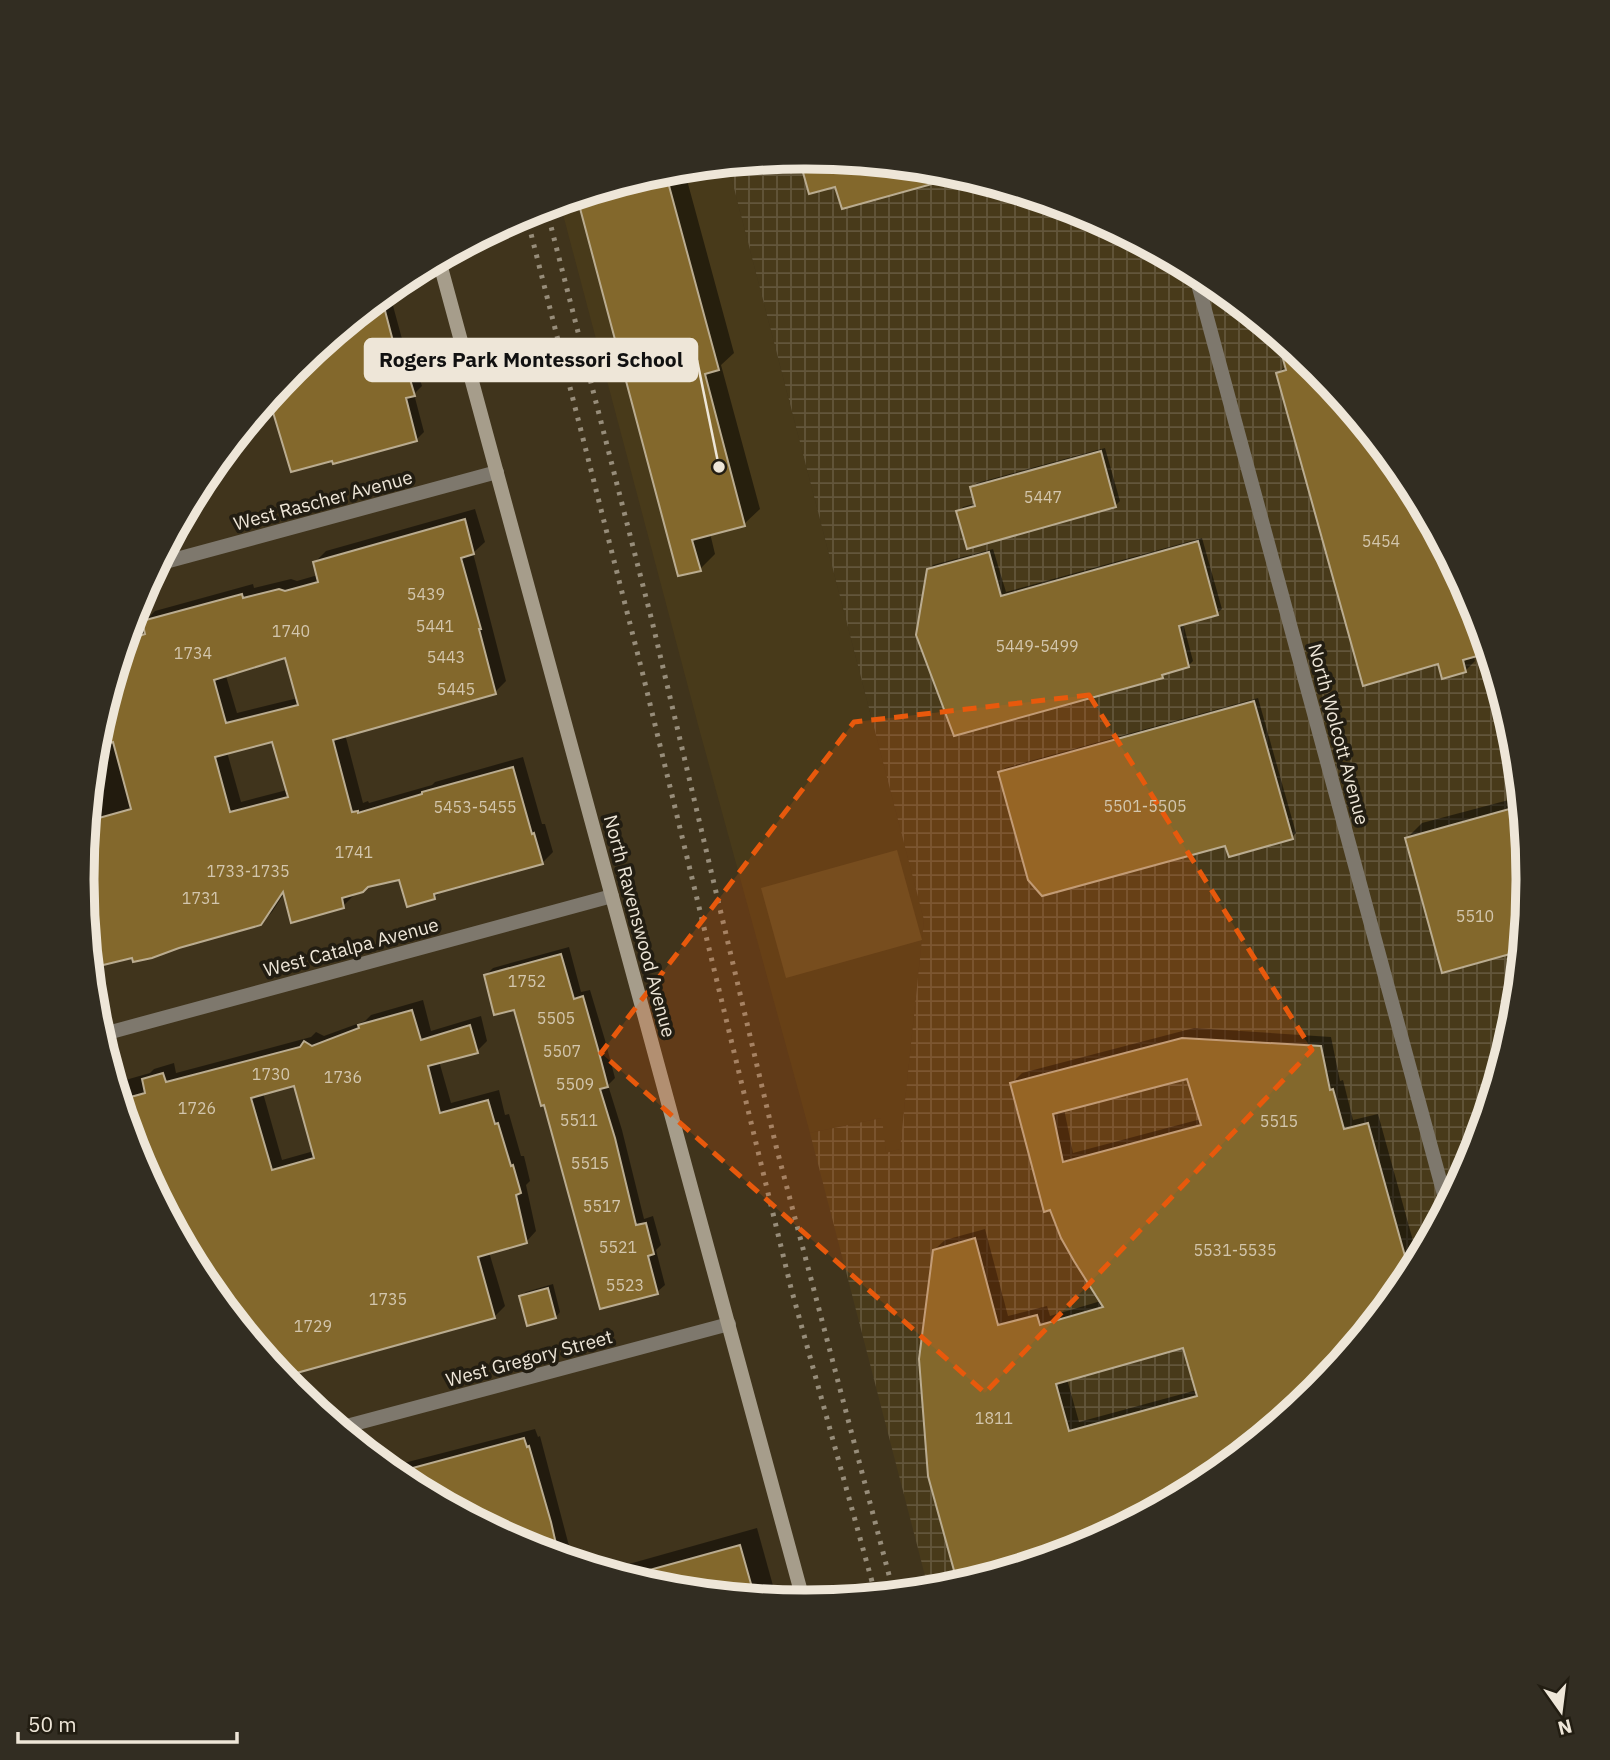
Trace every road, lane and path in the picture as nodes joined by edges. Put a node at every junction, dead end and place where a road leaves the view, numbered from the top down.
1 (442, 270) edge
2 (1199, 289) edge
3 (497, 472) junction
4 (171, 561) edge
5 (612, 896) junction
6 (111, 1032) edge
7 (1443, 1192) edge
8 (729, 1324) junction
9 (350, 1425) edge
10 (800, 1590) edge

1 - 3 street, North Ravenswood Avenue
2 - 7 street, North Wolcott Avenue
3 - 4 street, West Rascher Avenue
3 - 5 street, North Ravenswood Avenue
5 - 6 street, West Catalpa Avenue
5 - 8 street, North Ravenswood Avenue
8 - 9 street, West Gregory Street
8 - 10 street, North Ravenswood Avenue

